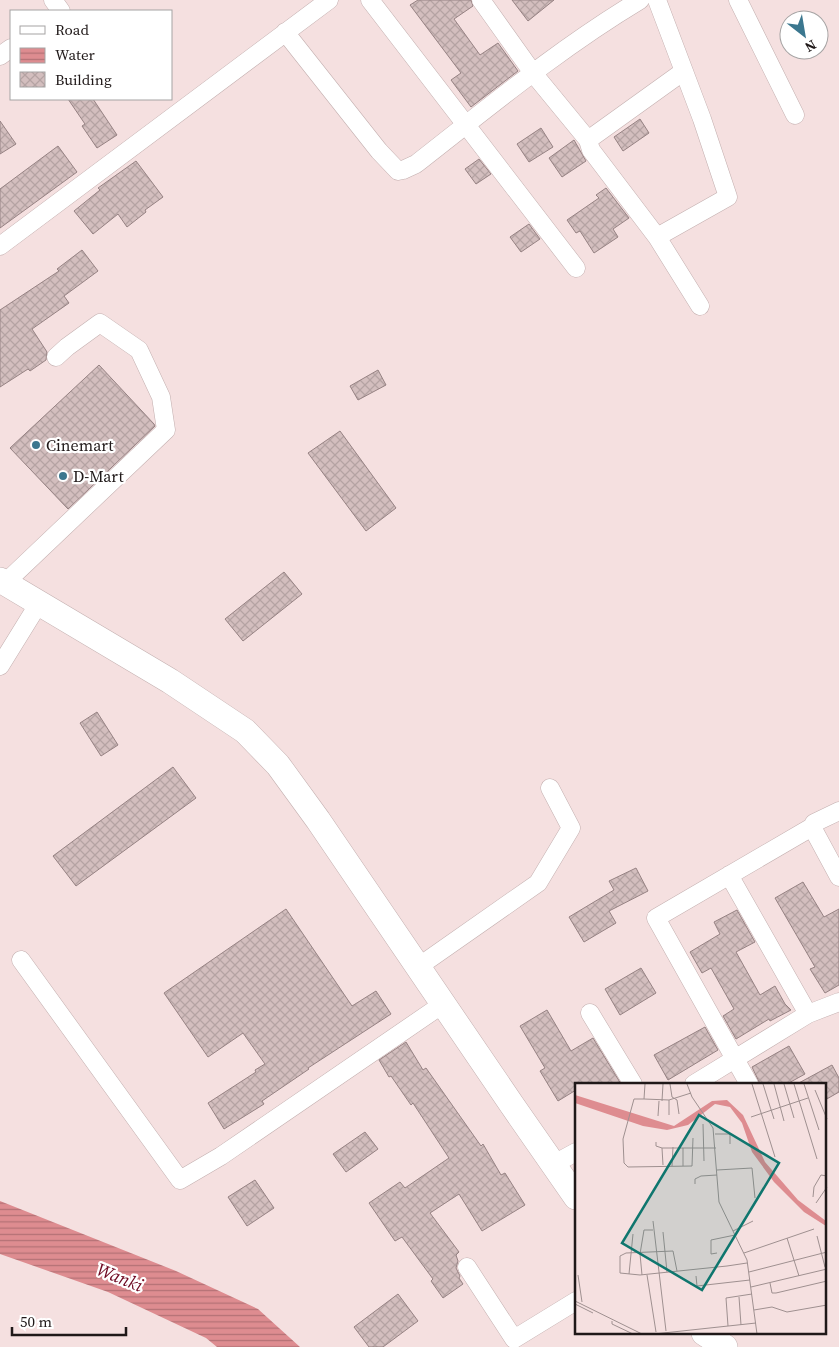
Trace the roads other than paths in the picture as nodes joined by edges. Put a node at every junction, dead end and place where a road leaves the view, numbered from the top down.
1 (329, 0) edge
2 (370, 0) edge
3 (481, 0) edge
4 (640, 0) edge
5 (657, 0) edge
6 (738, 0) edge
7 (285, 32) junction
8 (684, 71) junction
9 (533, 73) junction
10 (795, 114) dead end
11 (466, 125) junction
12 (588, 140) junction
13 (657, 237) junction
14 (0, 246) edge
15 (576, 268) dead end
16 (700, 306) dead end
17 (56, 357) dead end
18 (3, 581) edge
19 (39, 603) junction
20 (0, 666) edge
21 (550, 788) dead end
22 (839, 810) edge
23 (812, 827) junction
24 (729, 875) junction
25 (839, 877) edge
26 (22, 960) dead end
27 (418, 967) junction
28 (839, 1002) edge
29 (443, 1004) junction
30 (590, 1013) dead end
31 (808, 1014) junction
32 (735, 1060) junction
33 (632, 1083) edge
34 (696, 1083) edge
35 (748, 1083) edge
36 (575, 1153) edge
37 (554, 1164) junction
38 (575, 1196) edge
39 (467, 1267) dead end
40 (575, 1302) edge
41 (706, 1334) edge
42 (725, 1347) edge

1 - 7 street
2 - 11 street
3 - 9 street
4 - 9 street
5 - 8 street
6 - 10 street
7 - 11 street
7 - 14 street
8 - 12 street
8 - 13 street
9 - 11 street
9 - 12 street
11 - 15 street
12 - 13 street
13 - 16 street
17 - 18 street
18 - 19 street
19 - 20 street
19 - 27 street
21 - 27 street
22 - 23 street
23 - 24 street
23 - 25 street
24 - 31 street
24 - 32 street
26 - 29 street
27 - 29 street
28 - 31 street
29 - 37 street
30 - 33 street
31 - 32 street
32 - 34 street
32 - 35 street
36 - 37 street
37 - 38 street
39 - 40 street
41 - 42 street

